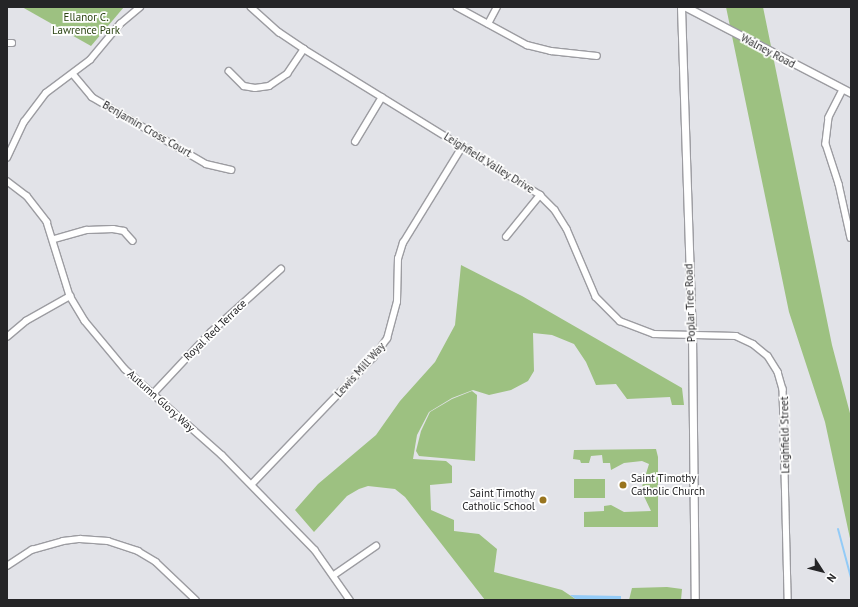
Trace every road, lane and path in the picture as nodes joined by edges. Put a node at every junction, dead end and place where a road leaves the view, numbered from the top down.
1 (140, 7) edge
2 (251, 7) edge
3 (457, 7) edge
4 (497, 7) edge
5 (681, 7) edge
6 (686, 7) edge
7 (488, 24) junction
8 (304, 49) junction
9 (597, 56) dead end
10 (229, 71) dead end
11 (73, 74) junction
12 (843, 90) junction
13 (851, 93) edge
14 (382, 97) junction
15 (355, 142) dead end
16 (462, 147) junction
17 (7, 158) edge
18 (231, 170) dead end
19 (7, 181) edge
20 (540, 195) junction
21 (506, 236) dead end
22 (851, 238) edge
23 (54, 239) junction
24 (133, 241) dead end
25 (281, 269) dead end
26 (70, 296) junction
27 (692, 334) junction
28 (7, 337) edge
29 (152, 395) junction
30 (252, 484) junction
31 (376, 546) dead end
32 (7, 566) edge
33 (334, 575) junction
34 (196, 600) edge
35 (350, 600) edge
36 (695, 600) edge
37 (788, 600) edge

1 - 11 street
2 - 8 street, Leighfield Valley Drive
3 - 7 street
4 - 7 street
5 - 27 main road, Poplar Tree Road
6 - 12 main road, Walney Road
7 - 9 street
8 - 10 street
8 - 14 street, Leighfield Valley Drive
11 - 17 street
11 - 18 street, Benjamin Cross Court
12 - 13 main road, Walney Road
12 - 22 street
14 - 15 street
14 - 16 street, Leighfield Valley Drive
16 - 20 street, Leighfield Valley Drive
16 - 30 street, Lewis Mill Way
19 - 23 street, Autumn Glory Way
20 - 21 street
20 - 27 street, Leighfield Valley Drive
23 - 24 street
23 - 26 street, Autumn Glory Way
25 - 29 street, Royal Red Terrace
26 - 28 street
26 - 29 street, Autumn Glory Way
27 - 36 main road, Poplar Tree Road
27 - 37 street, Leighfield Street
29 - 30 street, Autumn Glory Way
30 - 33 street, Autumn Glory Way
31 - 33 street
32 - 34 street
33 - 35 street, Autumn Glory Way

